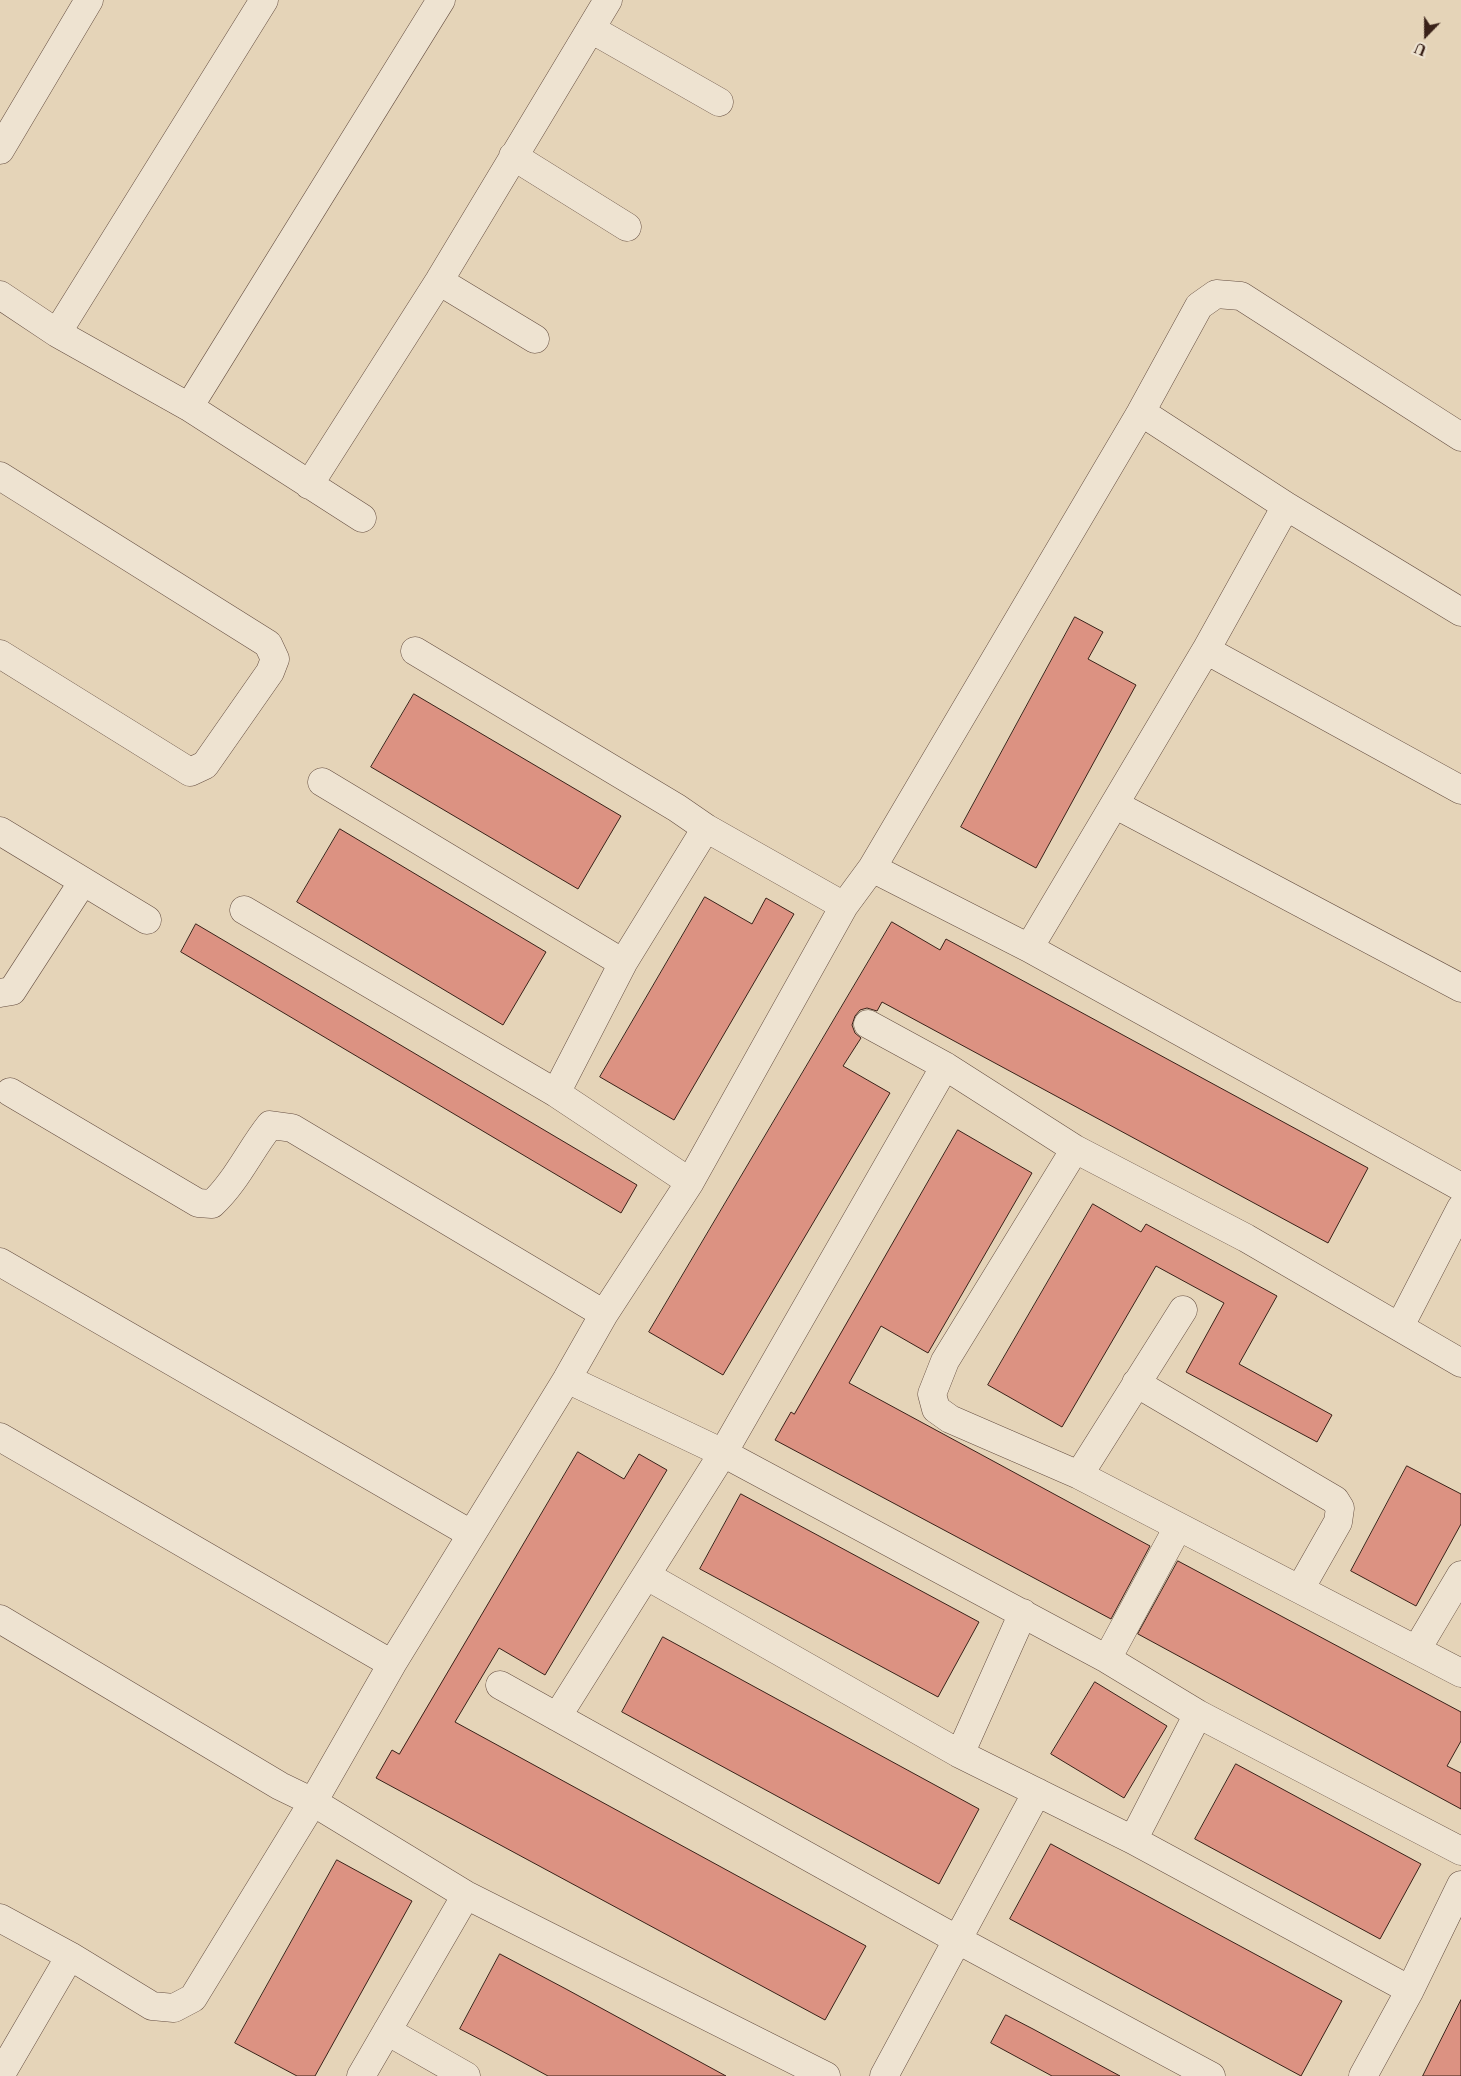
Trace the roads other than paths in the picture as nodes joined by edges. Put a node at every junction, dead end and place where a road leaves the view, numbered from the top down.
1 (89, 0) edge
2 (264, 0) edge
3 (441, 0) edge
4 (608, 0) edge
5 (591, 29) junction
6 (719, 102) dead end
7 (0, 150) edge
8 (513, 156) junction
9 (627, 227) dead end
10 (440, 281) junction
11 (0, 295) edge
12 (57, 333) junction
13 (535, 339) dead end
14 (189, 407) junction
15 (1141, 412) junction
16 (1461, 437) edge
17 (0, 476) edge
18 (310, 485) junction
19 (1286, 506) junction
20 (362, 518) dead end
21 (1461, 612) edge
22 (1206, 650) junction
23 (415, 651) dead end
24 (0, 654) edge
25 (322, 782) dead end
26 (1461, 790) edge
27 (1116, 805) junction
28 (706, 828) junction
29 (0, 831) edge
30 (872, 868) junction
31 (82, 883) junction
32 (844, 906) junction
33 (244, 910) dead end
34 (147, 920) dead end
35 (1029, 948) junction
36 (624, 963) junction
37 (1461, 988) edge
38 (0, 993) edge
39 (868, 1024) dead end
40 (945, 1066) junction
41 (10, 1092) dead end
42 (556, 1093) junction
43 (1075, 1149) junction
44 (690, 1182) junction
45 (1461, 1187) edge
46 (1461, 1208) edge
47 (0, 1262) edge
48 (1183, 1310) dead end
49 (604, 1314) junction
50 (1400, 1326) junction
51 (1461, 1363) edge
52 (567, 1379) junction
53 (1136, 1383) junction
54 (1, 1441) edge
55 (723, 1453) junction
56 (1079, 1475) junction
57 (1178, 1527) junction
58 (471, 1534) junction
59 (1461, 1575) edge
60 (648, 1576) junction
61 (1300, 1589) junction
62 (1023, 1613) junction
63 (0, 1618) edge
64 (1417, 1649) junction
65 (1107, 1660) junction
66 (392, 1664) junction
67 (1461, 1673) edge
68 (500, 1685) dead end
69 (1198, 1714) junction
70 (557, 1717) junction
71 (960, 1754) junction
72 (1037, 1792) junction
73 (313, 1802) junction
74 (1133, 1840) junction
75 (1461, 1851) edge
76 (1461, 1886) edge
77 (466, 1895) junction
78 (0, 1918) edge
79 (958, 1940) junction
80 (70, 1956) junction
81 (1410, 1990) junction
82 (387, 2031) junction
83 (0, 2076) edge
84 (362, 2076) edge
85 (466, 2076) edge
86 (826, 2076) edge
87 (884, 2076) edge
88 (1211, 2076) edge
89 (1363, 2076) edge

1 - 7 street
2 - 12 street
3 - 14 street
4 - 5 street
5 - 6 street
5 - 8 street
8 - 9 street
8 - 10 street
10 - 13 street
10 - 18 street
11 - 12 street
12 - 14 street
14 - 18 street
15 - 16 street
15 - 19 street
15 - 30 street
17 - 24 street
18 - 20 street
19 - 21 street
19 - 22 street
22 - 26 street
22 - 27 street
23 - 28 street
25 - 36 street
27 - 35 street
27 - 37 street
28 - 32 street
28 - 36 street
29 - 31 street
30 - 32 street
30 - 35 street
31 - 34 street
31 - 38 street
32 - 44 street
33 - 42 street
35 - 45 street
36 - 42 street
39 - 40 street
40 - 43 street
40 - 55 street
41 - 49 street
42 - 44 street
43 - 50 street
43 - 56 street
44 - 49 street
46 - 50 street
47 - 58 street
48 - 53 street
49 - 52 street
50 - 51 street
52 - 55 street
52 - 58 street
53 - 56 street
53 - 61 street
54 - 66 street
55 - 60 street
55 - 62 street
56 - 57 street
57 - 61 street
57 - 65 street
58 - 66 street
59 - 64 street
60 - 70 street
60 - 71 street
61 - 64 street
62 - 65 street
62 - 71 street
63 - 73 street
64 - 67 street
65 - 69 street
66 - 73 street
68 - 70 street
69 - 74 street
69 - 75 street
70 - 79 street
71 - 72 street
72 - 74 street
72 - 79 street
73 - 77 street
73 - 80 street
74 - 81 street
76 - 81 street
77 - 82 street
77 - 86 street
78 - 80 street
79 - 87 street
79 - 88 street
80 - 83 street
81 - 89 street
82 - 84 street
82 - 85 street

